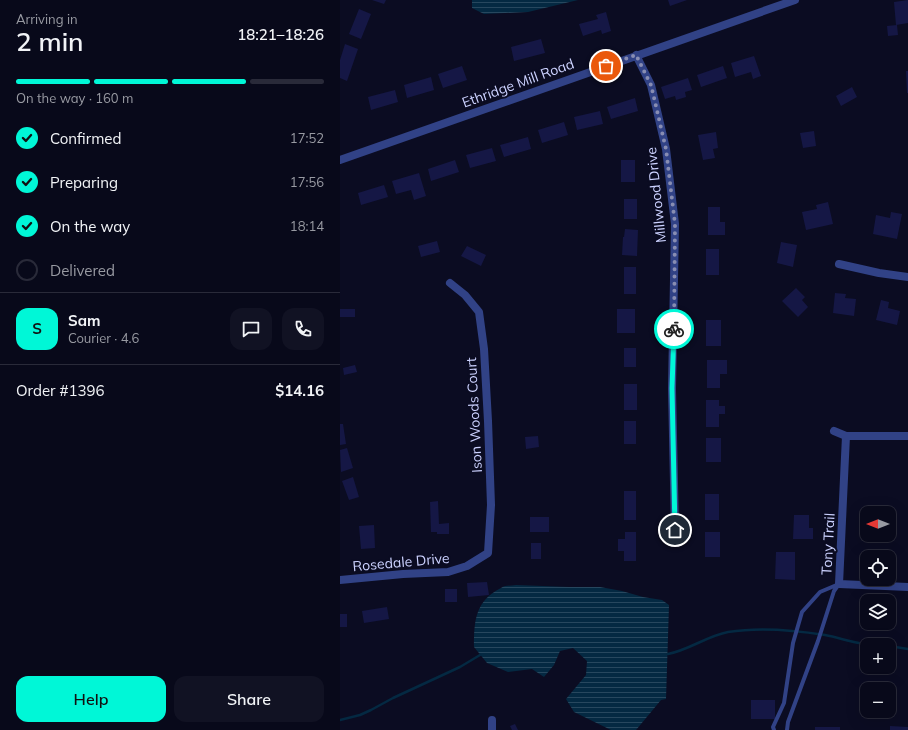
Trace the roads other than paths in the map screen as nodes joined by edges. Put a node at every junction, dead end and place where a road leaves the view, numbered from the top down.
1 (794, 0) edge
2 (636, 55) junction
3 (340, 160) edge
4 (839, 264) dead end
5 (908, 277) edge
6 (450, 283) dead end
7 (834, 431) dead end
8 (846, 436) junction
9 (908, 436) edge
10 (675, 530) dead end
11 (484, 555) joint
12 (340, 579) edge
13 (839, 584) junction
14 (908, 587) edge
15 (492, 720) dead end
16 (492, 730) edge
17 (774, 730) edge
18 (787, 730) edge

1 - 2 street, Ethridge Mill Road
2 - 3 street, Ethridge Mill Road
2 - 10 street, Millwood Drive
4 - 5 street
6 - 11 street, Ison Woods Court
7 - 8 street
8 - 9 street
8 - 13 street, Tony Trail
11 - 12 street, Rosedale Drive
13 - 14 street, Tony Trail
13 - 17 lane
13 - 18 lane
15 - 16 street

